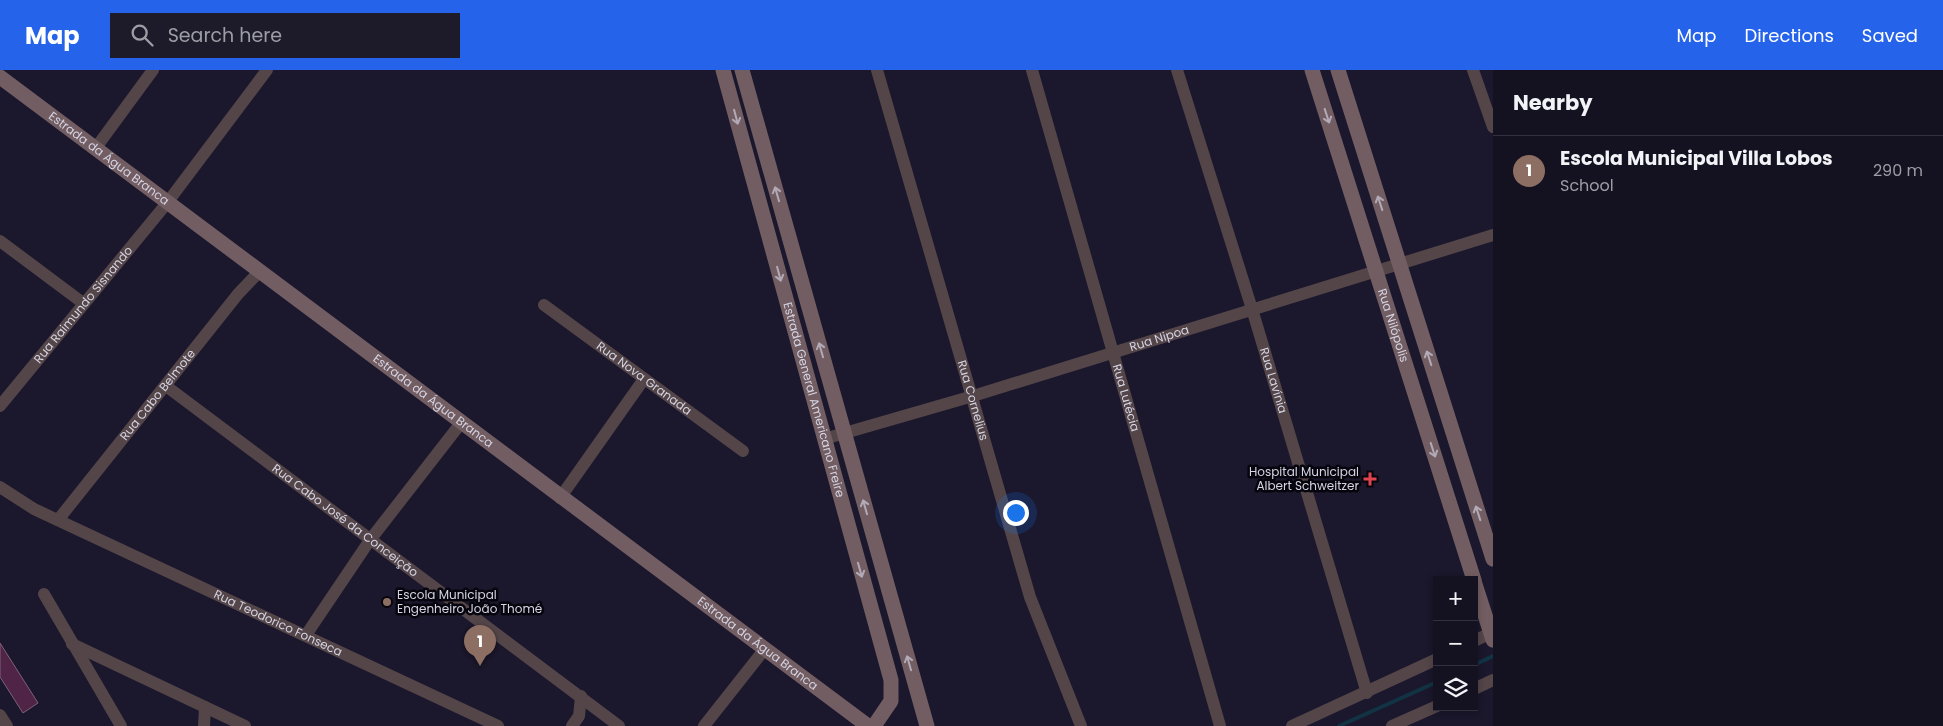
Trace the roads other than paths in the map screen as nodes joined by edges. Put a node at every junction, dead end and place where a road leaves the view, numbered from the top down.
1 (153, 70) edge
2 (267, 70) edge
3 (723, 70) edge
4 (742, 70) edge
5 (877, 70) edge
6 (1032, 70) edge
7 (1177, 70) edge
8 (1312, 70) edge
9 (1338, 70) edge
10 (1473, 70) edge
11 (0, 77) edge
12 (1493, 127) edge
13 (95, 149) junction
14 (167, 203) junction
15 (1493, 235) edge
16 (0, 241) edge
17 (1400, 264) junction
18 (1376, 270) junction
19 (259, 272) junction
20 (84, 303) junction
21 (544, 305) dead end
22 (1252, 309) junction
23 (1417, 319) junction
24 (1394, 326) junction
25 (1112, 352) junction
26 (644, 379) junction
27 (166, 386) junction
28 (973, 396) junction
29 (0, 406) edge
30 (1449, 421) junction
31 (461, 423) junction
32 (1426, 428) junction
33 (844, 434) junction
34 (824, 439) junction
35 (743, 451) dead end
36 (0, 487) edge
37 (560, 498) junction
38 (58, 520) junction
39 (370, 540) junction
40 (1493, 559) edge
41 (1473, 576) edge
42 (1478, 592) edge
43 (44, 594) dead end
44 (306, 635) junction
45 (1492, 635) edge
46 (1478, 640) edge
47 (72, 644) junction
48 (764, 650) junction
49 (1433, 661) edge
50 (1493, 680) edge
51 (1478, 687) edge
52 (1367, 693) junction
53 (581, 696) junction
54 (205, 707) junction
55 (1433, 708) edge
56 (923, 710) junction
57 (0, 715) edge
58 (7, 726) edge
59 (121, 726) edge
60 (204, 726) edge
61 (245, 726) edge
62 (498, 726) edge
63 (572, 726) edge
64 (619, 726) edge
65 (704, 726) edge
66 (868, 726) edge
67 (874, 726) edge
68 (919, 726) edge
69 (927, 726) edge
70 (1081, 726) edge
71 (1220, 726) edge
72 (1292, 726) edge
73 (1392, 726) edge

1 - 13 street
2 - 14 street, Rua Raimundo Sisnando
3 -> 34 main road, Estrada General Americano Freire
33 -> 4 main road, Estrada General Americano Freire
5 - 28 street, Rua Cornelius
6 - 25 street, Rua Lutécia
7 - 22 street, Rua Lavínia
8 -> 18 main road, Rua Nilópolis
17 -> 9 main road, Rua Nilópolis
10 - 12 street
11 - 13 main road, Estrada da Água Branca
13 - 14 main road, Estrada da Água Branca
14 - 19 main road, Estrada da Água Branca
14 - 20 street, Rua Raimundo Sisnando
15 - 17 street, Rua Nipoa
16 - 20 street
17 - 18 street, Rua Nipoa
17 - 23 main road, Rua Nilópolis
18 - 22 street, Rua Nipoa
18 - 24 main road, Rua Nilópolis
19 - 27 street, Rua Cabo Belmote
19 - 31 main road, Estrada da Água Branca
20 - 29 street, Rua Raimundo Sisnando
21 - 26 street, Rua Nova Granada
22 - 25 street, Rua Nipoa
22 - 52 street, Rua Lavínia
23 - 24 main road
30 -> 23 main road, Rua Nilópolis
24 - 32 main road, Rua Nilópolis
25 - 28 street, Rua Nipoa
25 - 71 street, Rua Lutécia
26 - 35 street, Rua Nova Granada
26 - 37 street
27 - 38 street, Rua Cabo Belmote
27 - 39 street, Rua Cabo José da Conceição
28 - 33 street, Rua Nipoa
28 - 70 street, Rua Cornelius
30 - 32 main road
40 -> 30 main road, Rua Nilópolis
31 - 37 main road, Estrada da Água Branca
31 - 39 street
32 -> 41 main road, Rua Nilópolis
33 - 34 street, Rua Nipoa
56 -> 33 main road, Estrada General Americano Freire
34 -> 67 main road, Estrada General Americano Freire
36 - 38 street, Rua Teodorico Fonseca
37 - 48 main road, Estrada da Água Branca
38 - 44 street, Rua Teodorico Fonseca
39 - 44 street
39 - 53 street, Rua Cabo José da Conceição
42 - 45 main road, Rua Nilópolis
43 - 47 street
44 - 62 street, Rua Teodorico Fonseca
45 - 46 street
47 - 54 street
47 - 59 street
48 - 65 street
48 - 66 main road, Estrada da Água Branca
49 - 52 street
50 - 51 street
52 - 72 street
53 - 63 street
53 - 64 street, Rua Cabo José da Conceição
54 - 60 street
54 - 61 street
55 - 73 street
56 - 68 main road
56 - 69 main road, Estrada General Americano Freire
57 - 58 street

